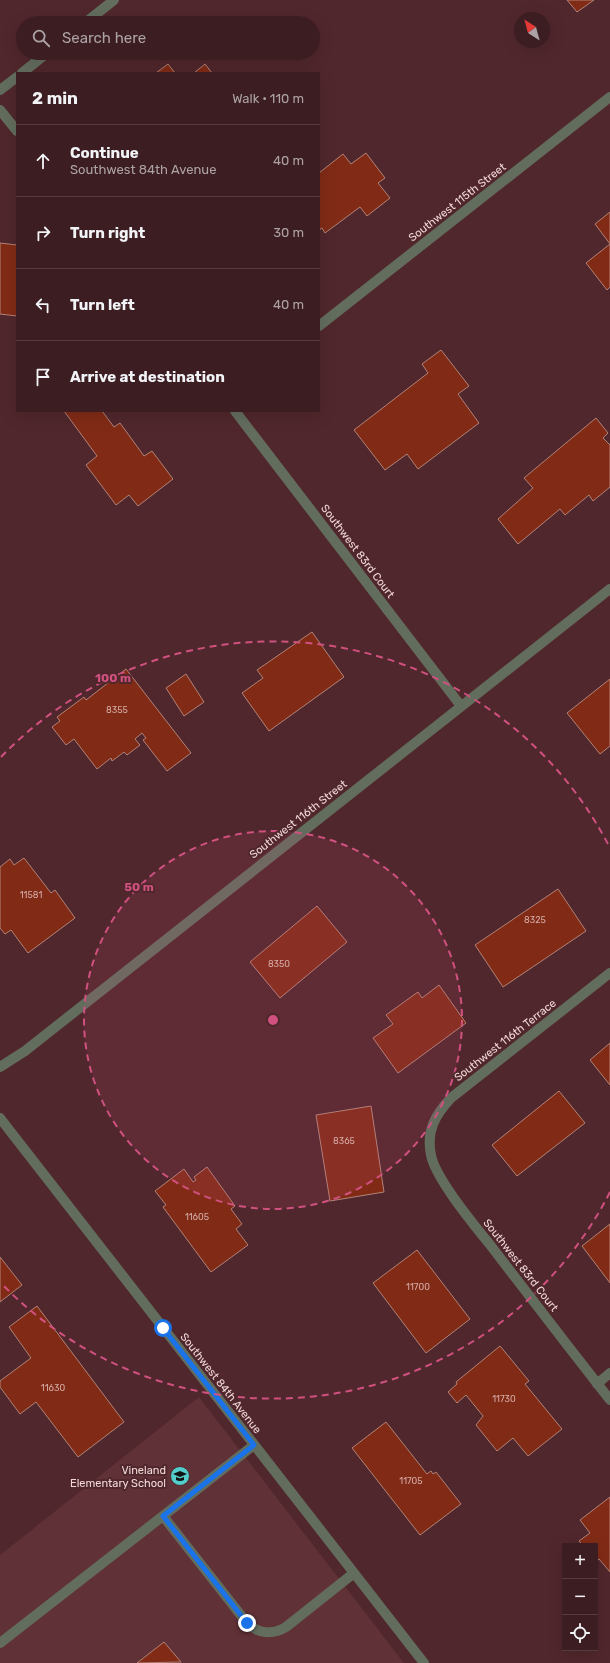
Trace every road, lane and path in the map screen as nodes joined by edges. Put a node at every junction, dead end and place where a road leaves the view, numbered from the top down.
1 (114, 0) edge
2 (94, 16) edge
3 (38, 60) edge
4 (23, 72) edge
5 (16, 78) edge
6 (0, 90) edge
7 (610, 97) edge
8 (0, 110) edge
9 (16, 130) edge
10 (320, 325) edge
11 (236, 412) edge
12 (610, 589) edge
13 (461, 706) junction
14 (610, 973) edge
15 (0, 1067) edge
16 (0, 1118) edge
17 (429, 1137) joint
18 (610, 1373) edge
19 (597, 1384) junction
20 (610, 1400) edge
21 (254, 1445) junction
22 (163, 1516) junction
23 (354, 1573) junction
24 (0, 1643) edge
25 (424, 1663) edge

1 - 2 street
3 - 4 street
5 - 6 street
7 - 10 street, Southwest 115th Street
8 - 9 street
11 - 13 street, Southwest 83rd Court
12 - 13 street, Southwest 116th Street
13 - 15 street, Southwest 116th Street
14 - 17 street, Southwest 116th Terrace
16 - 21 street, Southwest 84th Avenue
17 - 19 street, Southwest 83rd Court
18 - 19 street
19 - 20 street, Southwest 83rd Court
21 - 22 street
21 - 23 street, Southwest 84th Avenue
22 - 23 street
22 - 24 street
23 - 25 street, Southwest 84th Avenue

